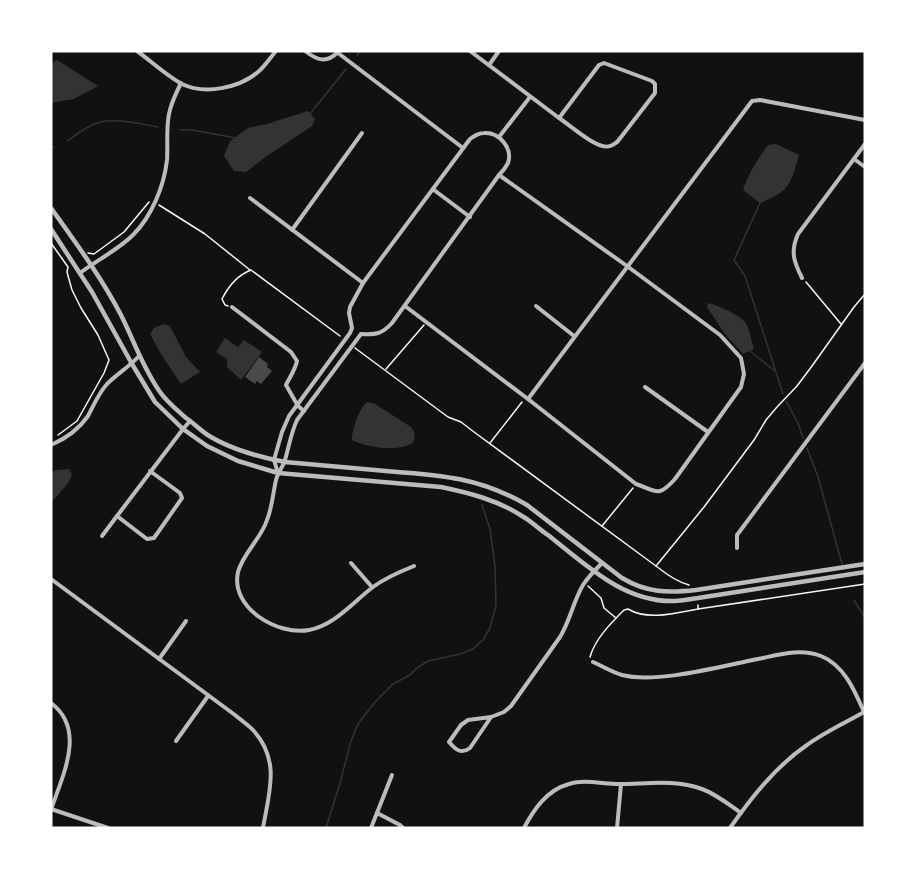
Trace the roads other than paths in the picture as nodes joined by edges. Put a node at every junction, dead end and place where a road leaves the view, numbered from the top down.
1 (137, 51) edge
2 (276, 51) edge
3 (305, 51) edge
4 (470, 51) edge
5 (498, 51) edge
6 (338, 52) edge
7 (489, 65) junction
8 (181, 83) junction
9 (530, 97) junction
10 (559, 118) junction
11 (865, 120) edge
12 (362, 134) dead end
13 (499, 137) junction
14 (865, 144) edge
15 (463, 148) junction
16 (854, 159) junction
17 (865, 167) edge
18 (499, 176) junction
19 (434, 190) junction
20 (250, 198) dead end
21 (51, 208) edge
22 (470, 217) junction
23 (51, 229) edge
24 (291, 230) junction
25 (91, 265) junction
26 (627, 266) junction
27 (80, 273) junction
28 (802, 278) road end
29 (363, 283) junction
30 (405, 306) junction
31 (536, 306) dead end
32 (232, 308) road end
33 (352, 328) junction
34 (361, 334) junction
35 (574, 336) junction
36 (139, 357) junction
37 (865, 363) edge
38 (132, 364) junction
39 (645, 387) dead end
40 (527, 398) junction
41 (298, 406) junction
42 (304, 411) junction
43 (190, 421) junction
44 (183, 429) junction
45 (708, 432) junction
46 (51, 444) edge
47 (274, 460) junction
48 (285, 462) junction
49 (150, 471) junction
50 (278, 473) junction
51 (117, 516) junction
52 (102, 536) dead end
53 (736, 548) dead end
54 (351, 562) dead end
55 (602, 563) junction
56 (865, 564) edge
57 (414, 566) dead end
58 (594, 571) junction
59 (865, 572) edge
60 (51, 579) edge
61 (372, 587) junction
62 (186, 621) dead end
63 (159, 659) junction
64 (593, 662) road end
65 (208, 696) junction
66 (51, 703) edge
67 (865, 712) edge
68 (491, 717) junction
69 (176, 741) dead end
70 (392, 775) dead end
71 (621, 784) junction
72 (51, 809) edge
73 (377, 813) junction
74 (741, 813) junction
75 (108, 828) edge
76 (262, 828) edge
77 (371, 828) edge
78 (403, 828) edge
79 (524, 828) edge
80 (617, 828) edge
81 (730, 828) edge

1 - 8 street
2 - 8 street
3 - 6 street
4 - 7 street
5 - 7 street
6 - 15 street
7 - 9 street
8 - 25 street
9 - 10 street
9 - 13 street
10 - 10 street
11 - 26 street
12 - 24 street
13 - 15 street
13 - 18 street
14 - 16 street
15 - 19 street
16 - 17 street
16 - 28 street
18 - 22 street
18 - 26 street
19 - 22 street
19 - 29 street
20 - 24 street
21 - 25 street
22 - 30 street
23 - 27 street
24 - 29 street
25 - 27 street
25 - 36 street
26 - 35 street
26 - 45 street
27 - 38 street
29 - 33 street
30 - 34 street
30 - 40 street
31 - 35 street
32 - 41 street
33 - 34 street
33 - 41 street
34 - 42 street
35 - 40 street
36 - 38 street
36 - 43 street
37 - 53 street
38 - 44 street
38 - 46 street
39 - 45 street
40 - 45 street
41 - 42 street
41 - 47 street
42 - 48 street
43 - 44 street
43 - 47 street
44 - 49 street
44 - 50 street
47 - 48 street
47 - 50 street
48 - 50 street
48 - 55 street
49 - 51 street
49 - 51 street
50 - 58 street
50 - 61 street
51 - 52 street
54 - 61 street
55 - 56 street
55 - 58 street
57 - 61 street
58 - 59 street
58 - 68 street
60 - 63 street
62 - 63 street
63 - 65 street
64 - 67 street
65 - 69 street
65 - 76 street
66 - 72 street
67 - 74 street
68 - 68 street
70 - 73 street
71 - 74 street
71 - 79 street
71 - 80 street
72 - 75 street
73 - 77 street
73 - 78 street
74 - 81 street

